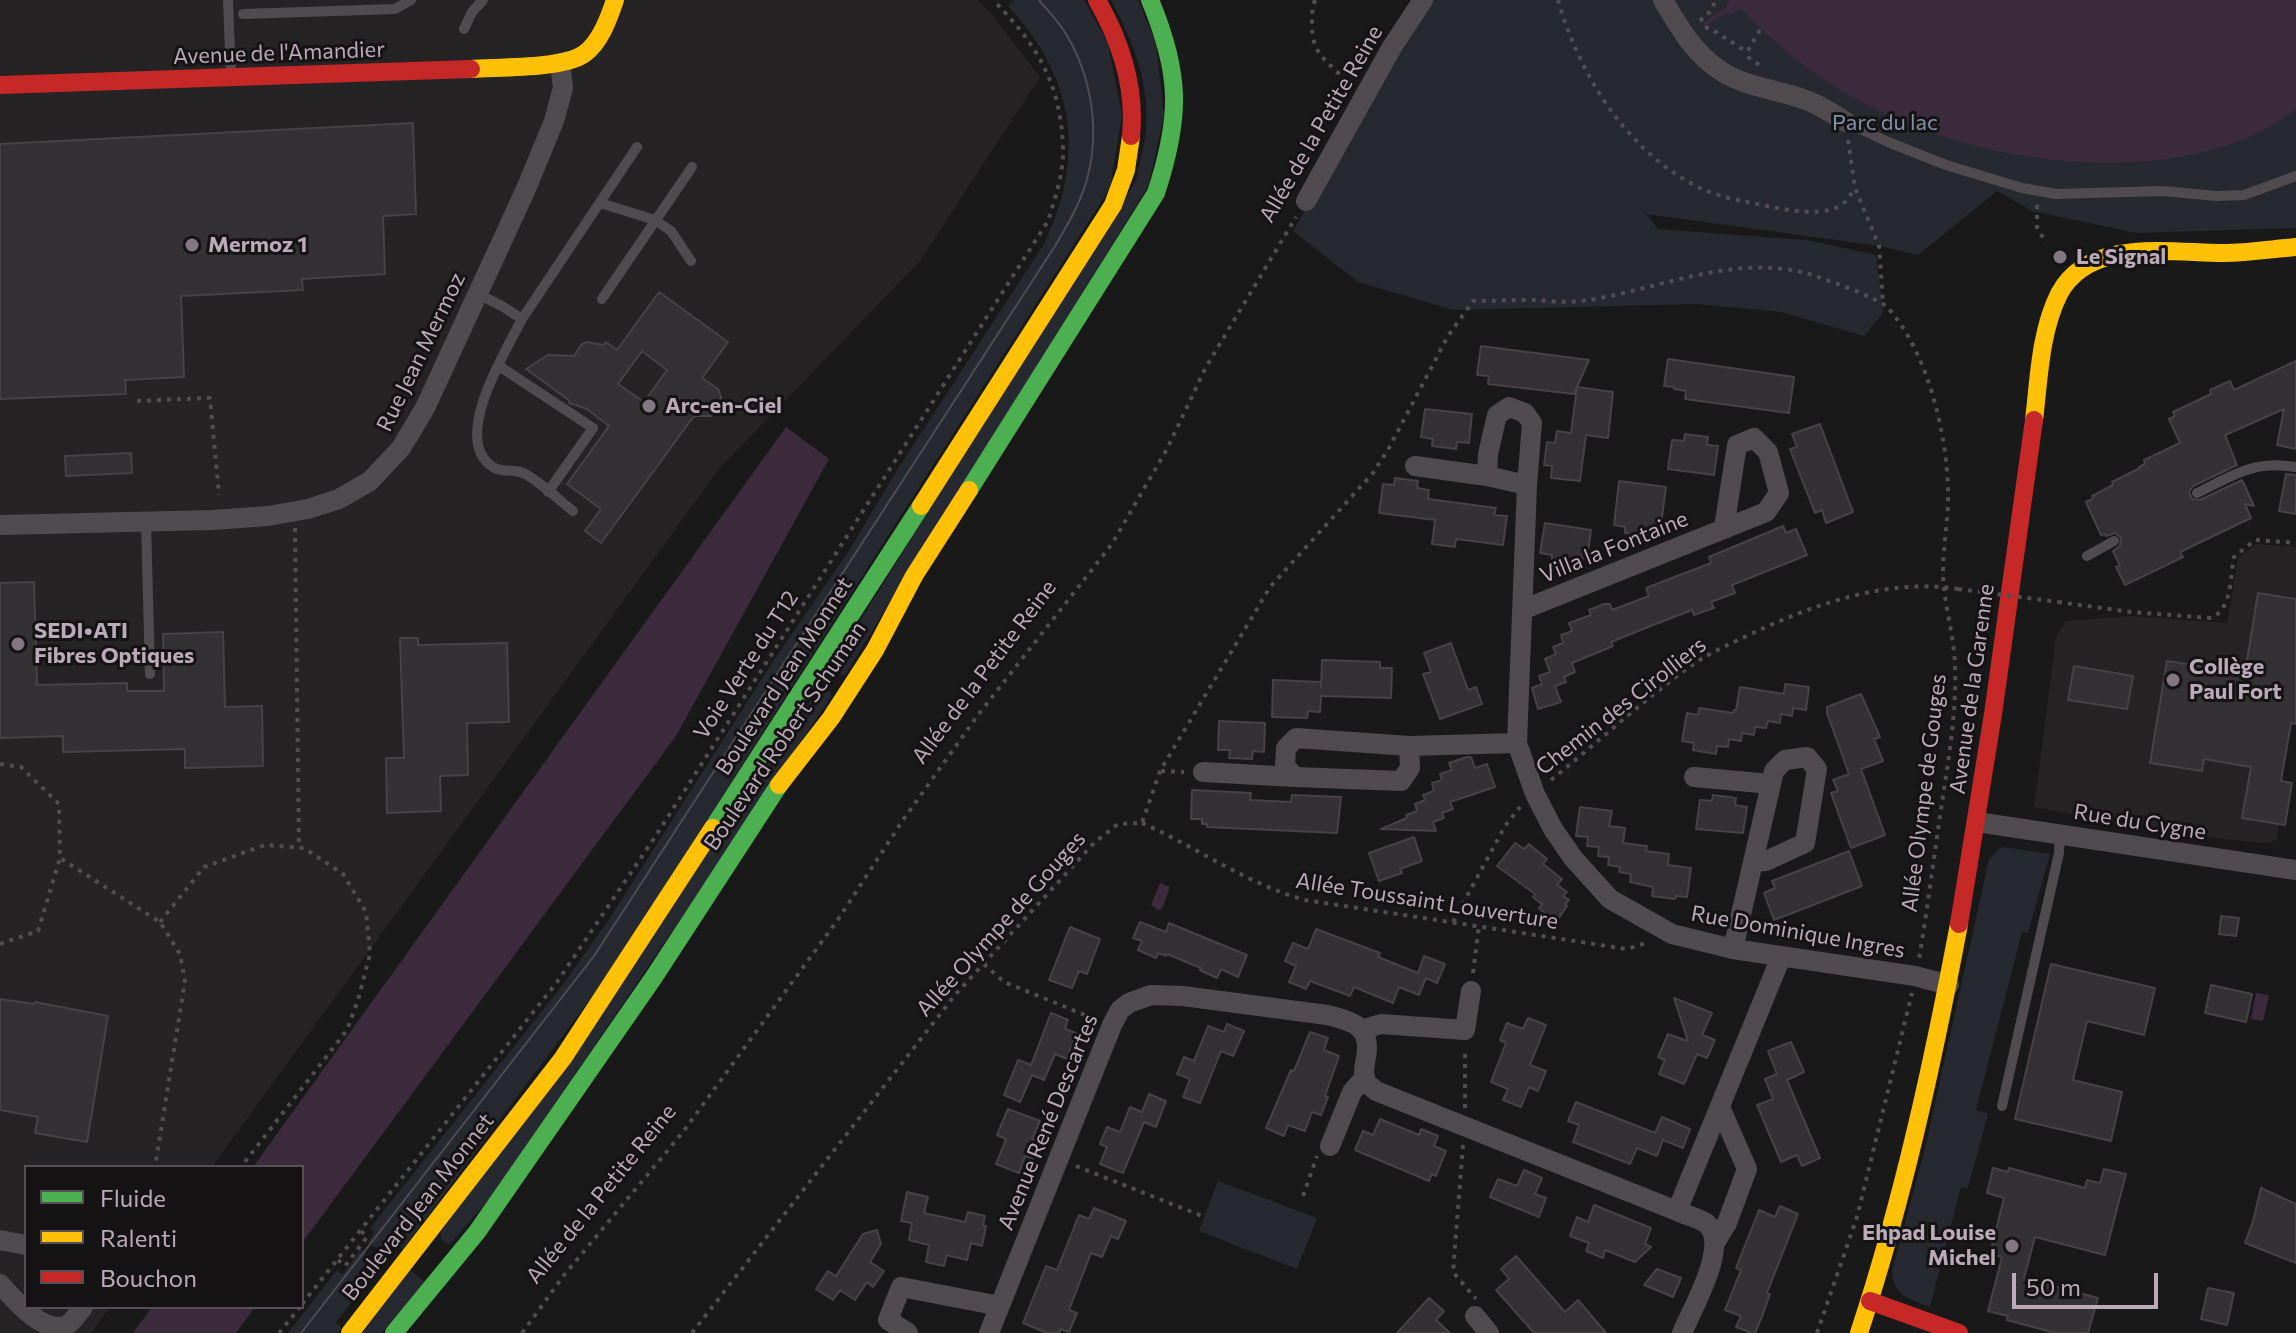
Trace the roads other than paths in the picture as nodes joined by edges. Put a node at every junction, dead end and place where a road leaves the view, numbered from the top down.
1 (228, 0) edge
2 (411, 0) edge
3 (483, 0) edge
4 (615, 0) edge
5 (1097, 0) edge
6 (1150, 0) edge
7 (1423, 0) edge
8 (1663, 0) edge
9 (243, 14) dead end
10 (464, 29) dead end
11 (560, 63) junction
12 (231, 79) junction
13 (0, 85) edge
14 (1846, 122) joint
15 (637, 147) dead end
16 (692, 167) dead end
17 (2296, 176) edge
18 (1306, 201) road end
19 (600, 203) junction
20 (655, 220) junction
21 (2296, 247) edge
22 (691, 261) dead end
23 (478, 294) junction
24 (602, 299) dead end
25 (522, 319) junction
26 (499, 366) junction
27 (1415, 466) dead end
28 (2295, 467) edge
29 (1487, 476) junction
30 (1527, 485) junction
31 (548, 492) junction
32 (2197, 493) dead end
33 (573, 511) dead end
34 (146, 521) junction
35 (0, 525) edge
36 (1724, 528) dead end
37 (2114, 541) dead end
38 (2087, 556) dead end
39 (1522, 610) junction
40 (150, 674) dead end
41 (1517, 743) junction
42 (1409, 746) junction
43 (1203, 772) road end
44 (1295, 777) junction
45 (1694, 777) dead end
46 (1771, 784) junction
47 (1977, 822) junction
48 (2060, 834) junction
49 (1753, 862) junction
50 (2296, 870) edge
51 (1733, 949) junction
52 (1781, 957) junction
53 (1949, 985) junction
54 (1471, 991) road end
55 (1361, 1030) junction
56 (1365, 1077) junction
57 (2002, 1106) dead end
58 (1720, 1107) junction
59 (1330, 1146) road end
60 (1677, 1211) junction
61 (0, 1240) edge
62 (1716, 1241) junction
63 (24, 1245) edge
64 (0, 1284) edge
65 (1870, 1301) junction
66 (1000, 1306) junction
67 (81, 1309) edge
68 (1477, 1309) road end
69 (1932, 1328) edge
70 (350, 1333) edge
71 (394, 1333) edge
72 (908, 1333) edge
73 (989, 1333) edge
74 (1489, 1333) edge
75 (1682, 1333) edge
76 (1859, 1333) edge
77 (1959, 1333) edge

1 - 12 lane
2 - 9 lane
3 - 10 lane
4 - 11 main road
5 - 70 main road, Boulevard Jean Monnet
6 - 71 main road, Boulevard Robert Schuman
7 - 18 street, Allée de la Petite Reine
8 - 14 street
11 - 12 main road, Avenue de l'Amandier
11 - 23 street, Rue Jean Mermoz
12 - 13 main road, Avenue de l'Amandier
14 - 17 lane
15 - 19 lane
16 - 20 lane
19 - 20 lane
19 - 25 lane
20 - 22 lane
20 - 24 lane
21 - 47 main road, Avenue de la Garenne
23 - 25 lane
23 - 34 street, Rue Jean Mermoz
25 - 26 lane
26 - 31 lane
26 - 31 lane
27 - 29 street
28 - 32 lane
29 - 30 street
29 - 30 street, Rue Dominique Ingres
30 - 39 street, Rue Dominique Ingres
31 - 33 lane
34 - 35 street, Rue Jean Mermoz
34 - 40 lane
36 - 39 street, Villa la Fontaine
37 - 38 lane
39 - 41 street, Rue Dominique Ingres
41 - 42 street
41 - 51 street, Rue Dominique Ingres
42 - 44 street
42 - 44 street
43 - 44 street
45 - 46 street
46 - 49 street
46 - 49 street
47 - 48 street, Rue du Cygne
47 - 53 main road, Avenue de la Garenne
48 - 50 street, Rue du Cygne
48 - 57 lane
49 - 51 street
51 - 52 street, Rue Dominique Ingres
52 - 53 street, Rue Dominique Ingres
52 - 58 street
53 - 65 main road, Avenue de la Garenne
54 - 55 street, Avenue René Descartes
55 - 56 street
55 - 66 street, Avenue René Descartes
56 - 59 street
56 - 60 street
58 - 60 street
58 - 62 street
60 - 62 street
61 - 63 street
62 - 75 street
64 - 67 street
65 - 69 main road
65 - 76 main road, Avenue de la Garenne
66 - 72 street
66 - 73 street, Avenue René Descartes
68 - 74 street
69 - 77 main road

